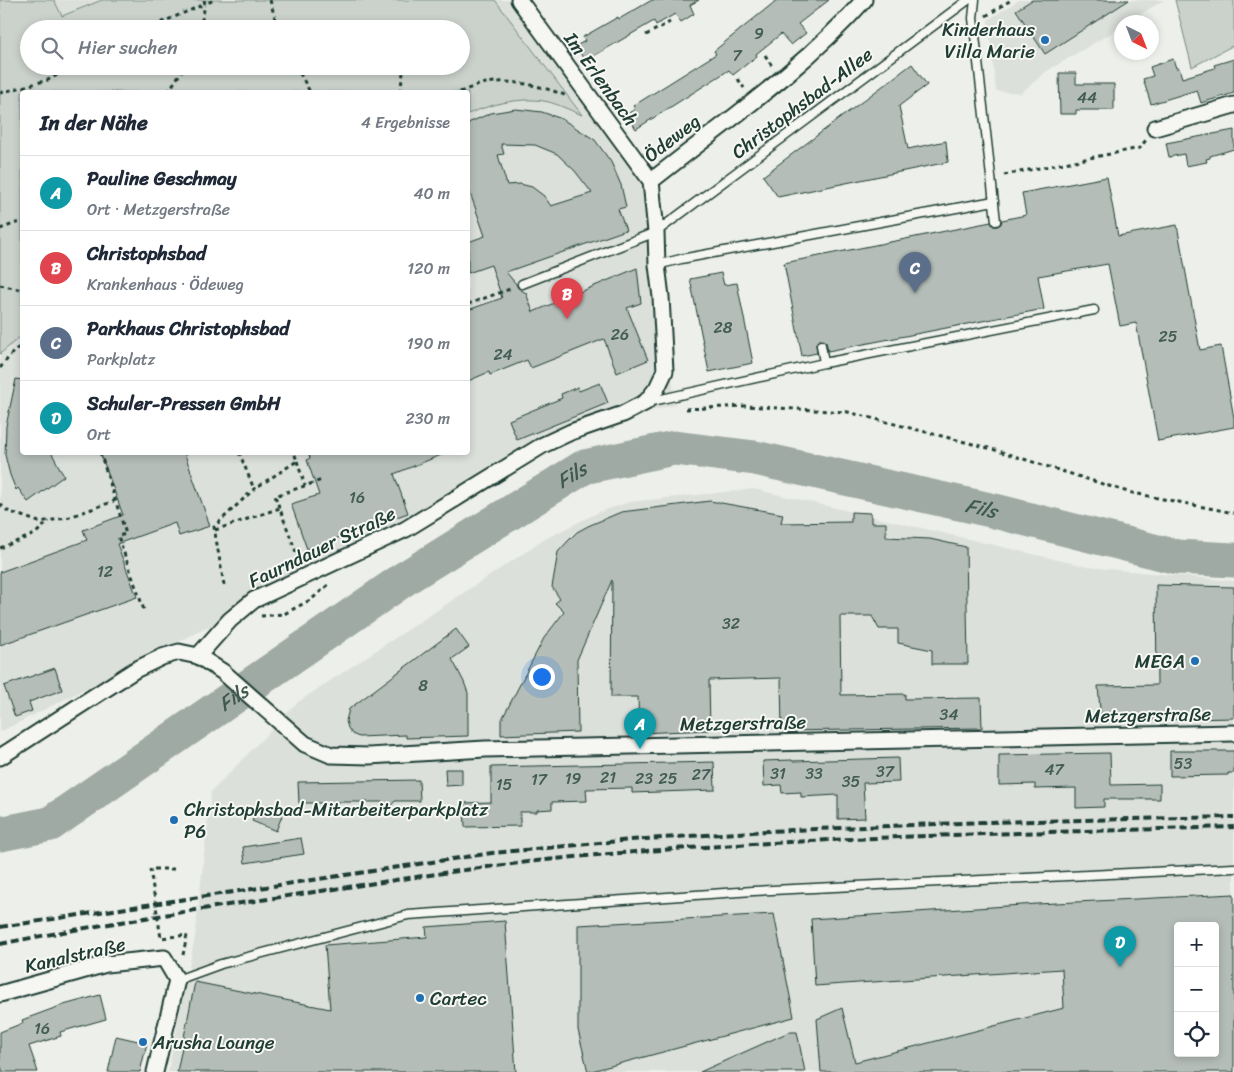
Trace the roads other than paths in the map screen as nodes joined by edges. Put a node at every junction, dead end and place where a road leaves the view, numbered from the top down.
1 (519, 0) edge
2 (864, 0) edge
3 (968, 0) edge
4 (975, 0) edge
5 (1234, 105) edge
6 (1155, 128) road end
7 (651, 181) junction
8 (994, 201) junction
9 (996, 221) dead end
10 (656, 232) junction
11 (657, 265) junction
12 (522, 284) road end
13 (1094, 310) dead end
14 (821, 345) dead end
15 (824, 363) junction
16 (646, 402) junction
17 (623, 414) joint
18 (198, 656) junction
19 (1234, 733) edge
20 (0, 756) edge
21 (1234, 868) edge
22 (177, 980) junction
23 (0, 994) edge
24 (155, 1072) edge

1 - 7 street, Im Erlenbach
2 - 7 street, Ödeweg
3 - 10 lane, Christophsbad-Allee
4 - 8 lane
5 - 6 street
7 - 10 street, Ödeweg
8 - 9 lane
8 - 11 lane
10 - 11 street, Ödeweg
10 - 12 lane, Christophsbad-Allee
11 - 16 street, Ödeweg
13 - 15 lane
14 - 15 lane
15 - 16 lane
16 - 17 street, Ödeweg
17 - 18 street, Faurndauer Straße
18 - 19 street, Metzgerstraße
18 - 20 street
21 - 22 lane
22 - 23 street, Kanalstraße
22 - 24 street

